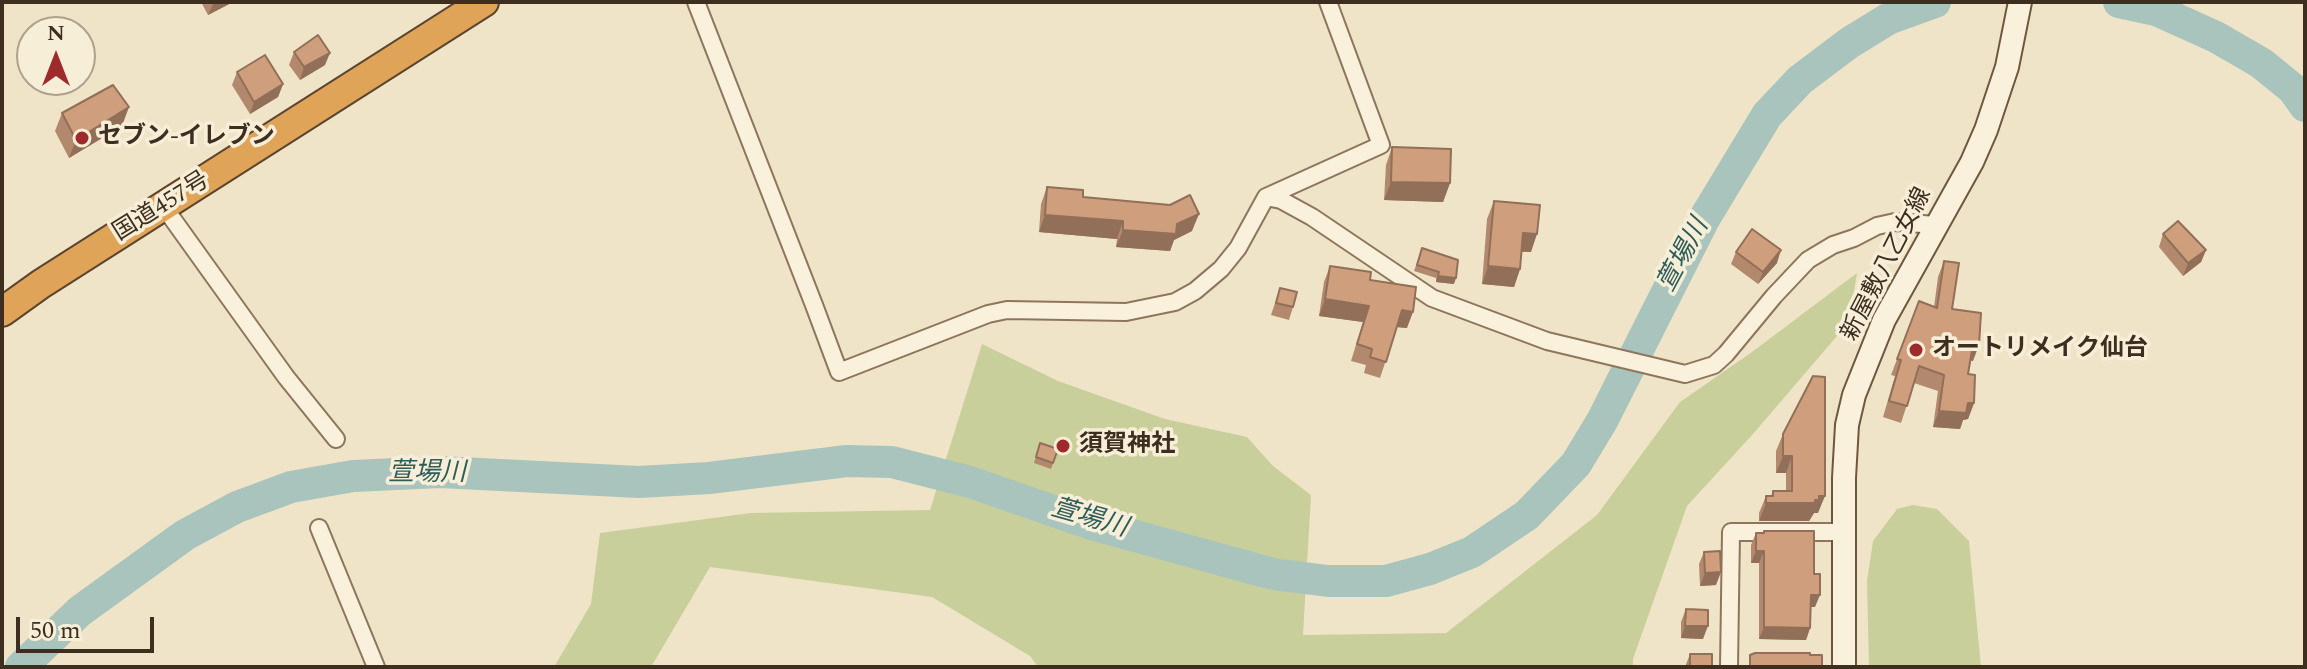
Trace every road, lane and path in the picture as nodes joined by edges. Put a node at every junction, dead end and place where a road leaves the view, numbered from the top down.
1 (484, 2) edge
2 (696, 2) edge
3 (1328, 2) edge
4 (2020, 2) edge
5 (1266, 197) junction
6 (164, 207) junction
7 (1936, 225) junction
8 (2, 312) edge
9 (336, 439) dead end
10 (319, 528) dead end
11 (1844, 532) junction
12 (376, 667) edge
13 (1729, 667) edge
14 (1844, 667) edge

1 - 6 highway, 国道457号
2 - 5 street
3 - 5 street
4 - 7 street, 新屋敷八乙女線
5 - 7 street
6 - 8 highway, 国道457号
6 - 9 street
7 - 11 street, 新屋敷八乙女線
10 - 12 street
11 - 13 street
11 - 14 street, 新屋敷八乙女線

